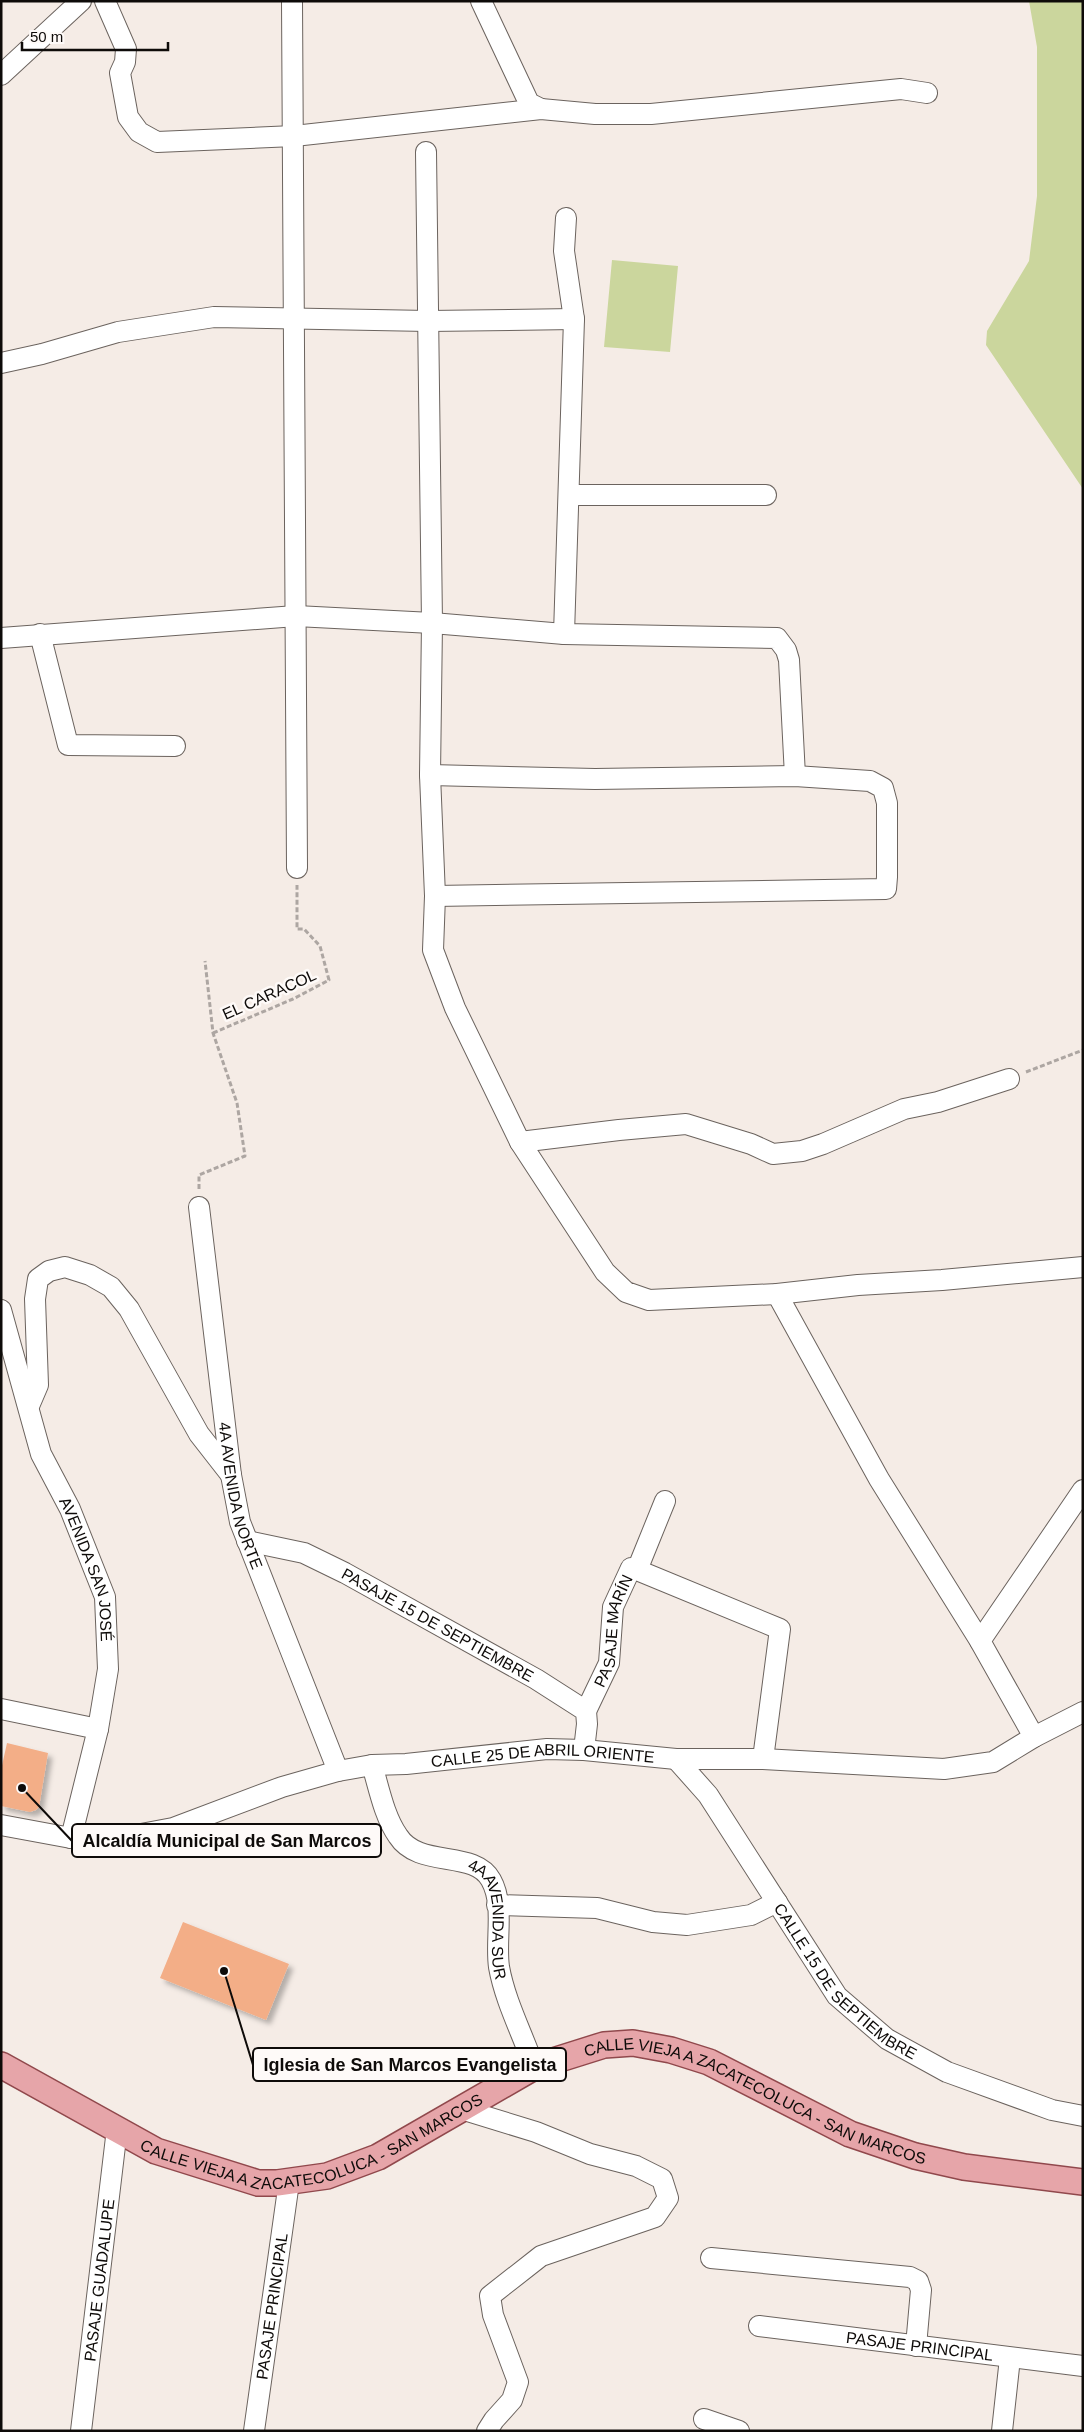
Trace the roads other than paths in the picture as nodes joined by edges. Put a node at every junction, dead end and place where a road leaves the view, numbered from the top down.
1 (81, 1) edge
2 (105, 1) edge
3 (292, 1) edge
4 (481, 1) edge
5 (1, 75) edge
6 (927, 93) dead end
7 (541, 109) junction
8 (294, 136) junction
9 (426, 152) dead end
10 (566, 218) dead end
11 (294, 319) junction
12 (574, 319) junction
13 (428, 321) junction
14 (1, 362) edge
15 (569, 495) junction
16 (766, 495) dead end
17 (296, 616) junction
18 (432, 623) junction
19 (40, 634) junction
20 (564, 634) junction
21 (1, 638) edge
22 (175, 746) dead end
23 (430, 775) junction
24 (795, 776) junction
25 (297, 868) road end
26 (435, 896) junction
27 (1009, 1079) road end
28 (520, 1142) junction
29 (199, 1207) road end
30 (1083, 1267) edge
31 (777, 1294) junction
32 (1, 1310) edge
33 (29, 1406) junction
34 (231, 1474) junction
35 (1083, 1490) edge
36 (665, 1501) dead end
37 (247, 1541) junction
38 (636, 1570) junction
39 (980, 1641) junction
40 (1, 1709) edge
41 (586, 1712) junction
42 (1083, 1712) edge
43 (98, 1729) junction
44 (1034, 1737) junction
45 (584, 1750) junction
46 (676, 1759) junction
47 (763, 1759) junction
48 (372, 1765) junction
49 (338, 1771) junction
50 (1, 1825) edge
51 (71, 1838) junction
52 (777, 1902) junction
53 (497, 1905) junction
54 (1, 2066) edge
55 (534, 2067) junction
56 (462, 2109) junction
57 (1083, 2116) edge
58 (117, 2129) junction
59 (289, 2182) junction
60 (1083, 2182) edge
61 (711, 2258) dead end
62 (759, 2326) dead end
63 (916, 2346) junction
64 (1010, 2358) junction
65 (1083, 2366) edge
66 (704, 2419) dead end
67 (81, 2431) edge
68 (254, 2431) edge
69 (487, 2431) edge
70 (739, 2431) edge
71 (1002, 2431) edge

1 - 5 street
2 - 8 street
3 - 8 street
4 - 7 street
6 - 7 street
7 - 8 street
8 - 11 street
9 - 13 street
10 - 12 street
11 - 13 street
11 - 14 street
11 - 17 street
12 - 13 street
12 - 15 street
13 - 18 street
15 - 16 street
15 - 20 street
17 - 18 street
17 - 19 street
17 - 25 street
18 - 20 street
18 - 23 street
19 - 21 street
19 - 22 street
20 - 24 street
23 - 24 street
23 - 26 street
24 - 26 street
26 - 28 street
27 - 28 street
28 - 31 street
29 - 34 street, 4A AVENIDA NORTE
30 - 31 street
31 - 39 street
32 - 33 street, AVENIDA SAN JOSÉ
33 - 34 street
33 - 43 street, AVENIDA SAN JOSÉ
34 - 37 street, 4A AVENIDA NORTE
35 - 39 street
36 - 38 street, PASAJE MARÍN
37 - 41 street, PASAJE 15 DE SEPTIEMBRE
37 - 49 street, 4A AVENIDA NORTE
38 - 41 street, PASAJE MARÍN
38 - 47 street
39 - 44 street
40 - 43 street
41 - 45 street
42 - 44 street, CALLE 25 DE ABRIL ORIENTE
43 - 51 street, AVENIDA SAN JOSÉ
44 - 47 street, CALLE 25 DE ABRIL ORIENTE
45 - 46 street, CALLE 25 DE ABRIL ORIENTE
45 - 48 street, CALLE 25 DE ABRIL ORIENTE
46 - 47 street, CALLE 25 DE ABRIL ORIENTE
46 - 52 street, CALLE 15 DE SEPTIEMBRE
48 - 49 street, CALLE 25 DE ABRIL ORIENTE
48 - 53 street, 4A AVENIDA SUR
49 - 51 street, CALLE 25 DE ABRIL ORIENTE
50 - 51 street, CALLE 25 DE ABRIL ORIENTE
52 - 53 street
52 - 57 street, CALLE 15 DE SEPTIEMBRE
53 - 55 street, 4A AVENIDA SUR
54 - 58 main road, CALLE VIEJA A ZACATECOLUCA - SAN MARCOS
55 - 56 main road, CALLE VIEJA A ZACATECOLUCA - SAN MARCOS
55 - 60 main road, CALLE VIEJA A ZACATECOLUCA - SAN MARCOS
56 - 59 main road, CALLE VIEJA A ZACATECOLUCA - SAN MARCOS
56 - 69 street
58 - 59 main road, CALLE VIEJA A ZACATECOLUCA - SAN MARCOS
58 - 67 street, PASAJE GUADALUPE
59 - 68 street, PASAJE PRINCIPAL
61 - 63 street
62 - 63 street, PASAJE PRINCIPAL
63 - 64 street, PASAJE PRINCIPAL
64 - 65 street, PASAJE PRINCIPAL
64 - 71 street
66 - 70 street

